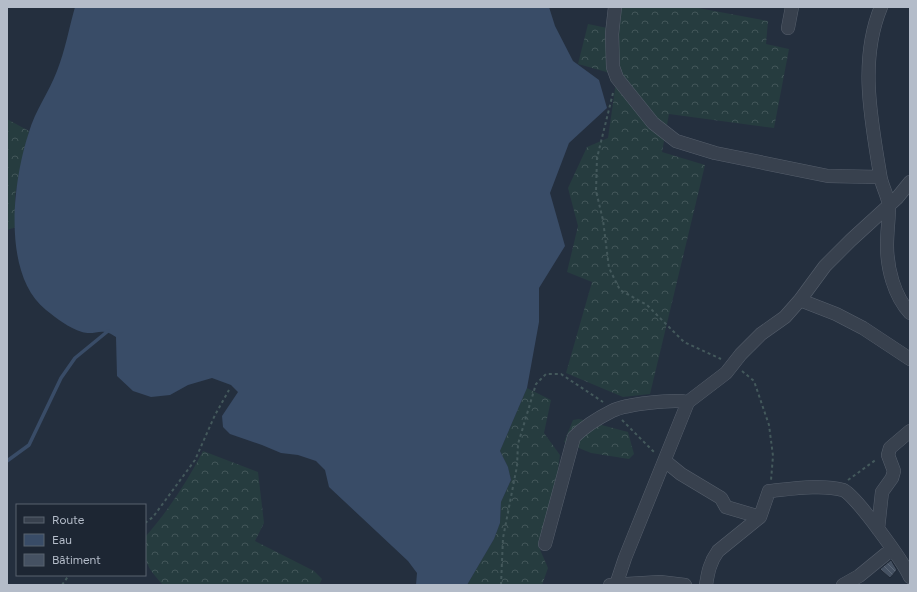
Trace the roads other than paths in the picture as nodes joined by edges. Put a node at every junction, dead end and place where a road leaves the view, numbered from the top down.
1 (615, 7) edge
2 (792, 7) edge
3 (881, 7) edge
4 (788, 28) dead end
5 (880, 177) junction
6 (910, 182) edge
7 (889, 205) junction
8 (800, 300) junction
9 (910, 313) edge
10 (910, 359) edge
11 (688, 402) junction
12 (910, 431) edge
13 (665, 461) junction
14 (760, 517) junction
15 (878, 529) junction
16 (545, 544) dead end
17 (892, 549) junction
18 (910, 577) edge
19 (614, 585) edge
20 (685, 585) edge
21 (706, 585) edge
22 (842, 585) edge

1 - 5 street
2 - 4 street
3 - 5 street
5 - 7 street
6 - 7 street
7 - 8 street
7 - 9 street
8 - 10 street
8 - 11 street
11 - 13 street
11 - 16 street
12 - 15 street
13 - 14 street
13 - 19 street
14 - 15 street
14 - 21 street
15 - 17 street
17 - 18 street
17 - 22 street
19 - 20 street

